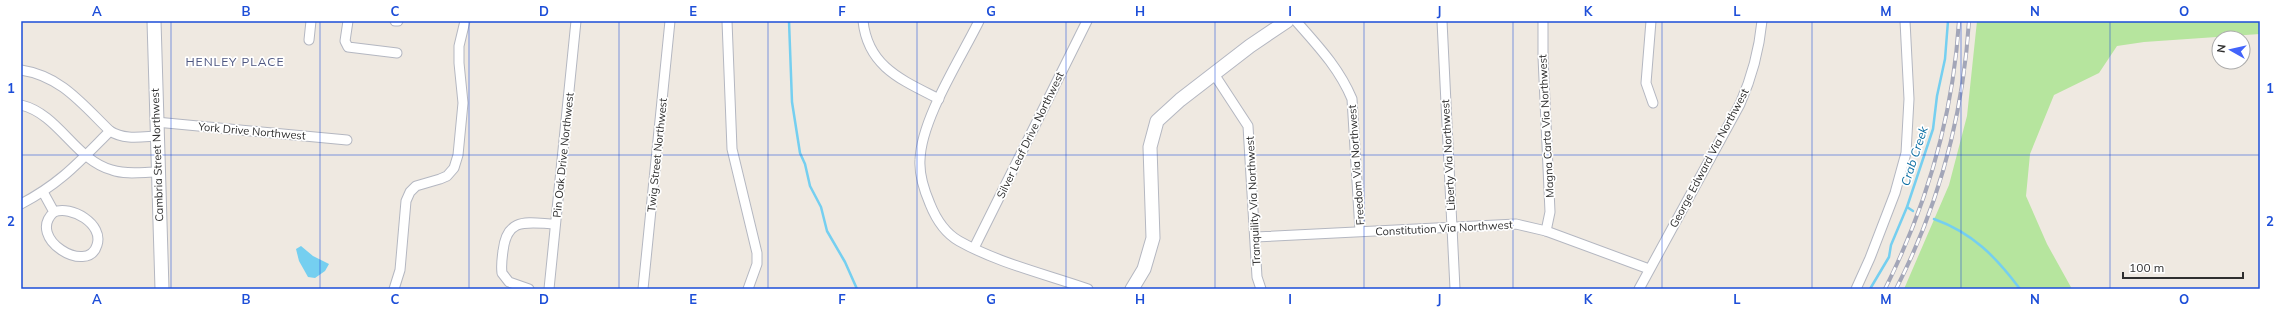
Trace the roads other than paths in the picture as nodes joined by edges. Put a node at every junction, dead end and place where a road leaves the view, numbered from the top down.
1 (154, 21) edge
2 (311, 21) edge
3 (348, 21) edge
4 (465, 21) edge
5 (576, 21) edge
6 (670, 21) edge
7 (727, 21) edge
8 (862, 21) edge
9 (979, 21) edge
10 (1087, 21) edge
11 (1287, 21) edge
12 (1296, 21) edge
13 (1442, 21) edge
14 (1543, 21) edge
15 (1651, 21) edge
16 (1762, 21) edge
17 (1905, 21) edge
18 (309, 40) dead end
19 (397, 53) dead end
20 (21, 70) edge
21 (1214, 74) junction
22 (939, 99) junction
23 (1653, 103) dead end
24 (21, 106) edge
25 (156, 122) junction
26 (110, 131) junction
27 (156, 136) junction
28 (347, 140) dead end
29 (86, 155) junction
30 (157, 172) junction
31 (43, 192) junction
32 (21, 204) edge
33 (54, 212) junction
34 (555, 224) junction
35 (1452, 226) junction
36 (1360, 231) junction
37 (1546, 231) junction
38 (1255, 237) junction
39 (974, 248) junction
40 (1649, 269) junction
41 (162, 289) edge
42 (394, 289) edge
43 (529, 289) edge
44 (548, 289) edge
45 (643, 289) edge
46 (748, 289) edge
47 (1088, 289) edge
48 (1132, 289) edge
49 (1261, 289) edge
50 (1455, 289) edge
51 (1639, 289) edge
52 (1856, 289) edge

1 - 25 street, Cambria Street Northwest
2 - 18 street
3 - 19 street
4 - 42 street
5 - 34 street, Pin Oak Drive Northwest
6 - 45 street, Twig Street Northwest
7 - 46 street
8 - 22 street
9 - 22 street
10 - 39 street, Silver Leaf Drive Northwest
11 - 21 street
12 - 36 street, Freedom Via Northwest
13 - 35 street, Liberty Via Northwest
14 - 37 street, Magna Carta Via Northwest
15 - 23 street
16 - 40 street, George Edward Via Northwest
17 - 52 street
20 - 26 street
21 - 38 street, Tranquility Via Northwest
21 - 48 street
22 - 39 street
24 - 29 street
25 - 27 street, Cambria Street Northwest
25 - 28 street, York Drive Northwest
26 - 27 street
26 - 29 street
27 - 30 street, Cambria Street Northwest
29 - 30 street
29 - 31 street
30 - 41 street, Cambria Street Northwest
31 - 32 street
31 - 33 street
33 - 33 street
34 - 43 street
34 - 44 street, Pin Oak Drive Northwest
35 - 36 street, Constitution Via Northwest
35 - 37 street, Constitution Via Northwest
35 - 50 street, Liberty Via Northwest
36 - 38 street, Constitution Via Northwest
37 - 40 street, Constitution Via Northwest
38 - 49 street, Tranquility Via Northwest
39 - 47 street
40 - 51 street, George Edward Via Northwest

